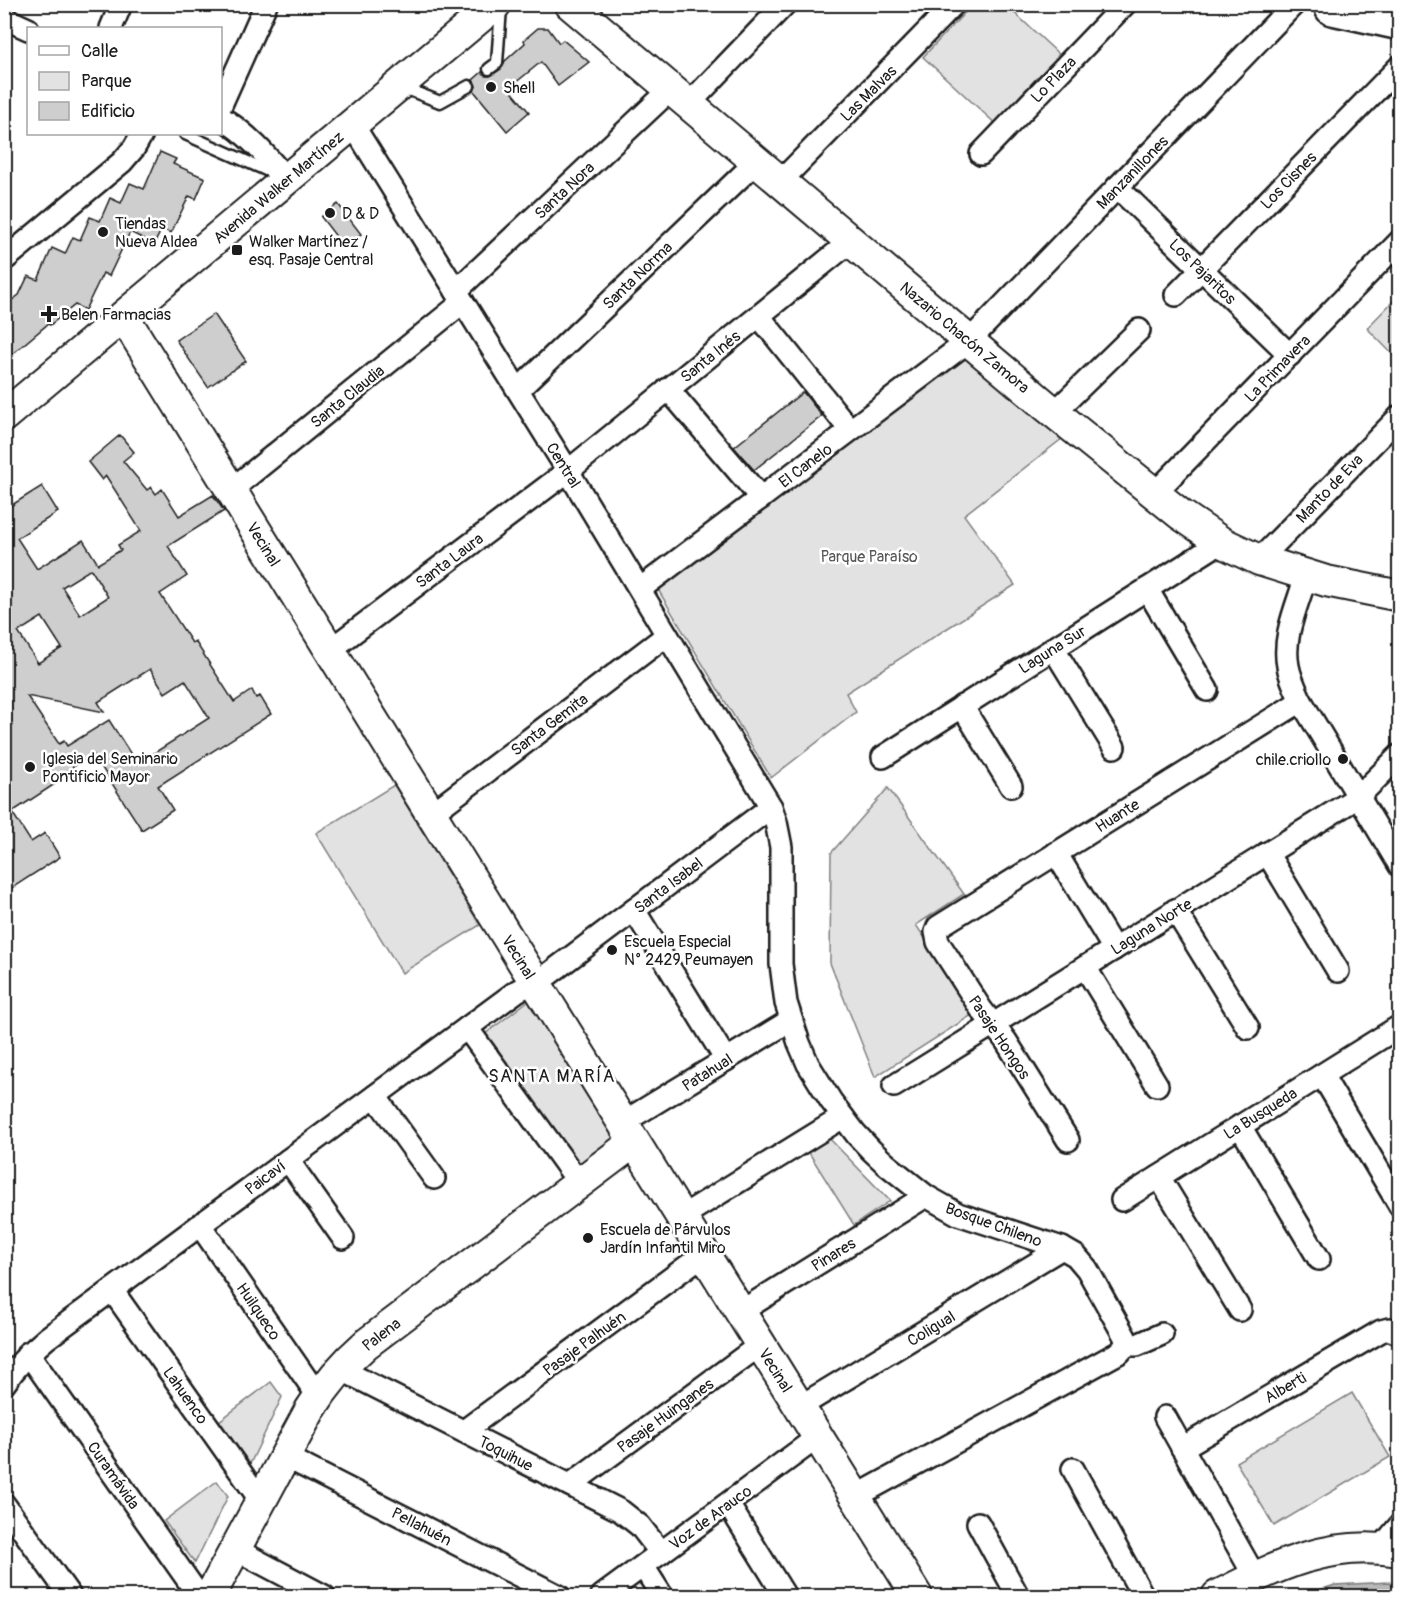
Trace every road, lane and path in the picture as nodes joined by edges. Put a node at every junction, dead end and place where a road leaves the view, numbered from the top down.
1 (121, 4) edge
2 (266, 4) edge
3 (496, 4) edge
4 (501, 4) edge
5 (570, 4) edge
6 (785, 4) edge
7 (954, 4) edge
8 (1125, 4) edge
9 (1294, 4) edge
10 (1328, 6) edge
11 (4, 18) edge
12 (1400, 23) edge
13 (111, 27) edge
14 (27, 29) edge
15 (1400, 33) edge
16 (1400, 66) edge
17 (489, 69) dead end
18 (399, 86) junction
19 (469, 86) dead end
20 (680, 97) junction
21 (222, 103) edge
22 (222, 118) edge
23 (353, 125) junction
24 (141, 135) edge
25 (187, 135) edge
26 (981, 154) dead end
27 (757, 161) junction
28 (287, 180) junction
29 (781, 181) junction
30 (1117, 188) junction
31 (852, 241) junction
32 (1400, 241) edge
33 (4, 260) edge
34 (1201, 269) junction
35 (1176, 295) dead end
36 (460, 297) junction
37 (124, 316) junction
38 (759, 316) junction
39 (1139, 330) dead end
40 (970, 340) junction
41 (1290, 355) junction
42 (668, 389) junction
43 (518, 390) junction
44 (1054, 413) junction
45 (4, 416) edge
46 (1400, 416) edge
47 (850, 430) junction
48 (568, 471) junction
49 (231, 490) junction
50 (1154, 494) junction
51 (761, 498) junction
52 (1221, 542) junction
53 (1259, 560) junction
54 (1306, 576) junction
55 (640, 589) junction
56 (1147, 589) junction
57 (1397, 593) edge
58 (667, 635) junction
59 (1053, 648) junction
60 (330, 650) junction
61 (1207, 690) dead end
62 (1301, 701) junction
63 (962, 706) junction
64 (1114, 747) dead end
65 (1400, 756) edge
66 (883, 757) dead end
67 (1011, 786) dead end
68 (1358, 796) junction
69 (771, 807) junction
70 (431, 814) junction
71 (1267, 853) junction
72 (1056, 854) junction
73 (1400, 866) edge
74 (634, 910) junction
75 (1175, 910) junction
76 (936, 932) joint
77 (1114, 949) junction
78 (1084, 967) junction
79 (1338, 971) dead end
80 (534, 982) junction
81 (791, 1020) junction
82 (993, 1024) junction
83 (1400, 1026) edge
84 (467, 1028) junction
85 (1248, 1028) dead end
86 (726, 1060) junction
87 (1322, 1074) junction
88 (1157, 1085) dead end
89 (894, 1086) dead end
90 (375, 1096) junction
91 (843, 1117) junction
92 (1240, 1126) junction
93 (628, 1133) junction
94 (1068, 1140) dead end
95 (288, 1160) junction
96 (1159, 1177) junction
97 (434, 1178) dead end
98 (580, 1184) junction
99 (926, 1196) junction
100 (1122, 1200) dead end
101 (1400, 1206) edge
102 (681, 1217) junction
103 (200, 1225) junction
104 (343, 1238) dead end
105 (1062, 1248) junction
106 (704, 1254) junction
107 (1319, 1259) dead end
108 (112, 1290) junction
109 (1240, 1310) dead end
110 (740, 1312) junction
111 (1394, 1331) edge
112 (1162, 1334) dead end
113 (760, 1345) junction
114 (1126, 1345) junction
115 (28, 1353) junction
116 (340, 1369) junction
117 (7, 1372) edge
118 (318, 1396) junction
119 (799, 1407) junction
120 (1165, 1417) dead end
121 (464, 1431) junction
122 (818, 1437) junction
123 (1182, 1448) junction
124 (284, 1456) junction
125 (1073, 1469) dead end
126 (570, 1485) junction
127 (855, 1497) junction
128 (261, 1501) junction
129 (4, 1504) edge
130 (728, 1504) junction
131 (978, 1523) dead end
132 (1400, 1525) edge
133 (235, 1549) junction
134 (1390, 1550) edge
135 (661, 1553) junction
136 (643, 1566) junction
137 (1255, 1577) junction
138 (70, 1596) edge
139 (199, 1596) edge
140 (210, 1596) edge
141 (324, 1596) edge
142 (559, 1596) edge
143 (602, 1596) edge
144 (662, 1596) edge
145 (785, 1596) edge
146 (917, 1596) edge
147 (1018, 1596) edge
148 (1143, 1596) edge
149 (1217, 1596) edge

1 - 13 street
2 - 21 street
3 - 18 street, Avenida Walker Martínez
4 - 17 lane
5 - 20 street, Nazario Chacón Zamora
6 - 20 street, Santa Nora
7 - 29 street, Las Malvas
8 - 26 street, Lo Plaza
9 - 30 street, Manzanillones
10 - 12 main road
10 - 15 street
11 - 14 street
16 - 34 street, Los Cisnes
18 - 19 lane
18 - 23 street, Avenida Walker Martínez
20 - 27 street, Nazario Chacón Zamora
20 - 36 street, Santa Nora
22 - 28 street
23 - 28 street, Avenida Walker Martínez
23 - 36 street, Central
24 - 33 street
25 - 28 lane
27 - 29 street, Nazario Chacón Zamora
27 - 43 street, Santa Norma
28 - 37 street, Avenida Walker Martínez
29 - 31 street, Nazario Chacón Zamora
30 - 34 street, Los Pajaritos
30 - 40 street, Manzanillones
31 - 38 street, Santa Inés
31 - 40 street, Nazario Chacón Zamora
32 - 41 street, La Primavera
34 - 35 street, Los Cisnes
34 - 41 street, Los Pajaritos
36 - 43 street, Central
36 - 49 street, Santa Claudia
37 - 45 street, Avenida Walker Martínez
37 - 49 street, Vecinal
38 - 42 street, Santa Inés
38 - 47 street
39 - 44 street
40 - 44 street, Nazario Chacón Zamora
40 - 47 street, El Canelo
41 - 50 street, La Primavera
42 - 48 street, Santa Inés
42 - 51 street
43 - 48 street, Central
44 - 50 street, Nazario Chacón Zamora
46 - 53 street, Manto de Eva
47 - 51 street, El Canelo
48 - 55 street, Central
48 - 60 street, Santa Laura
49 - 60 street, Vecinal
50 - 52 street, Nazario Chacón Zamora
51 - 55 street, El Canelo
52 - 53 street, Nazario Chacón Zamora
52 - 56 street, Laguna Sur
53 - 54 street, Nazario Chacón Zamora
54 - 57 street, Nazario Chacón Zamora
54 - 62 street
55 - 58 street, Central
56 - 59 street, Laguna Sur
56 - 61 street
58 - 69 street, Central
58 - 70 street, Santa Gemita
59 - 63 street, Laguna Sur
59 - 64 street
60 - 70 street, Vecinal
62 - 68 street
62 - 72 street, Huante
63 - 66 street, Laguna Sur
63 - 67 street
65 - 68 street, Laguna Norte
68 - 71 street, Laguna Norte
68 - 73 street
69 - 74 street, Santa Isabel
69 - 81 street, Bosque Chileno
70 - 80 street, Vecinal
71 - 75 street, Laguna Norte
71 - 79 street
72 - 76 street, Huante
72 - 77 street
74 - 80 street, Santa Isabel
74 - 86 street
75 - 77 street, Laguna Norte
75 - 85 street
76 - 82 street, Pasaje Hongos
77 - 78 street, Laguna Norte
78 - 82 street, Laguna Norte
78 - 88 street
80 - 84 street, Paicaví
80 - 93 street, Vecinal
81 - 86 street, Patahual
81 - 91 street, Bosque Chileno
82 - 89 street, Laguna Norte
82 - 94 street, Pasaje Hongos
83 - 87 street, La Busqueda
84 - 90 street, Paicaví
84 - 98 street
86 - 93 street, Patahual
87 - 92 street, La Busqueda
87 - 101 street
90 - 95 street, Paicaví
90 - 97 street
91 - 99 street, Bosque Chileno
91 - 102 street
92 - 96 street, La Busqueda
92 - 107 street
93 - 98 street, Palena
93 - 102 street, Vecinal
95 - 103 street, Paicaví
95 - 104 street
96 - 100 street, La Busqueda
96 - 109 street
98 - 116 street, Palena
99 - 105 street, Bosque Chileno
99 - 110 street, Pinares
102 - 106 street, Vecinal
103 - 108 street, Paicaví
103 - 118 street, Huilqueco
105 - 114 street, Bosque Chileno
105 - 119 street, Coligual
106 - 110 street, Vecinal
106 - 121 street, Pasaje Palhuén
108 - 115 street, Paicaví
108 - 128 street, Lahuenco
110 - 113 street, Vecinal
111 - 123 street, Alberti
112 - 114 street
113 - 119 street, Vecinal
113 - 126 street, Pasaje Huinganes
114 - 127 street
115 - 117 street, Paicaví
115 - 139 street, Curamávida
116 - 118 street, Palena
116 - 121 street, Toquihue
118 - 124 street, Palena
119 - 122 street, Vecinal
120 - 123 street
121 - 126 street, Toquihue
122 - 127 street, Vecinal
122 - 130 street, Voz de Arauco
123 - 137 street
124 - 128 street, Palena
124 - 142 street, Pellahuén
125 - 148 street
126 - 135 street, Toquihue
127 - 146 street, Vecinal
128 - 133 street, Palena
129 - 138 street
130 - 135 street, Voz de Arauco
130 - 145 street
131 - 147 street
132 - 134 street
133 - 140 street, Palena
133 - 141 street
134 - 137 street
135 - 136 street, Voz de Arauco
136 - 143 street, Voz de Arauco
136 - 144 street
137 - 149 street

